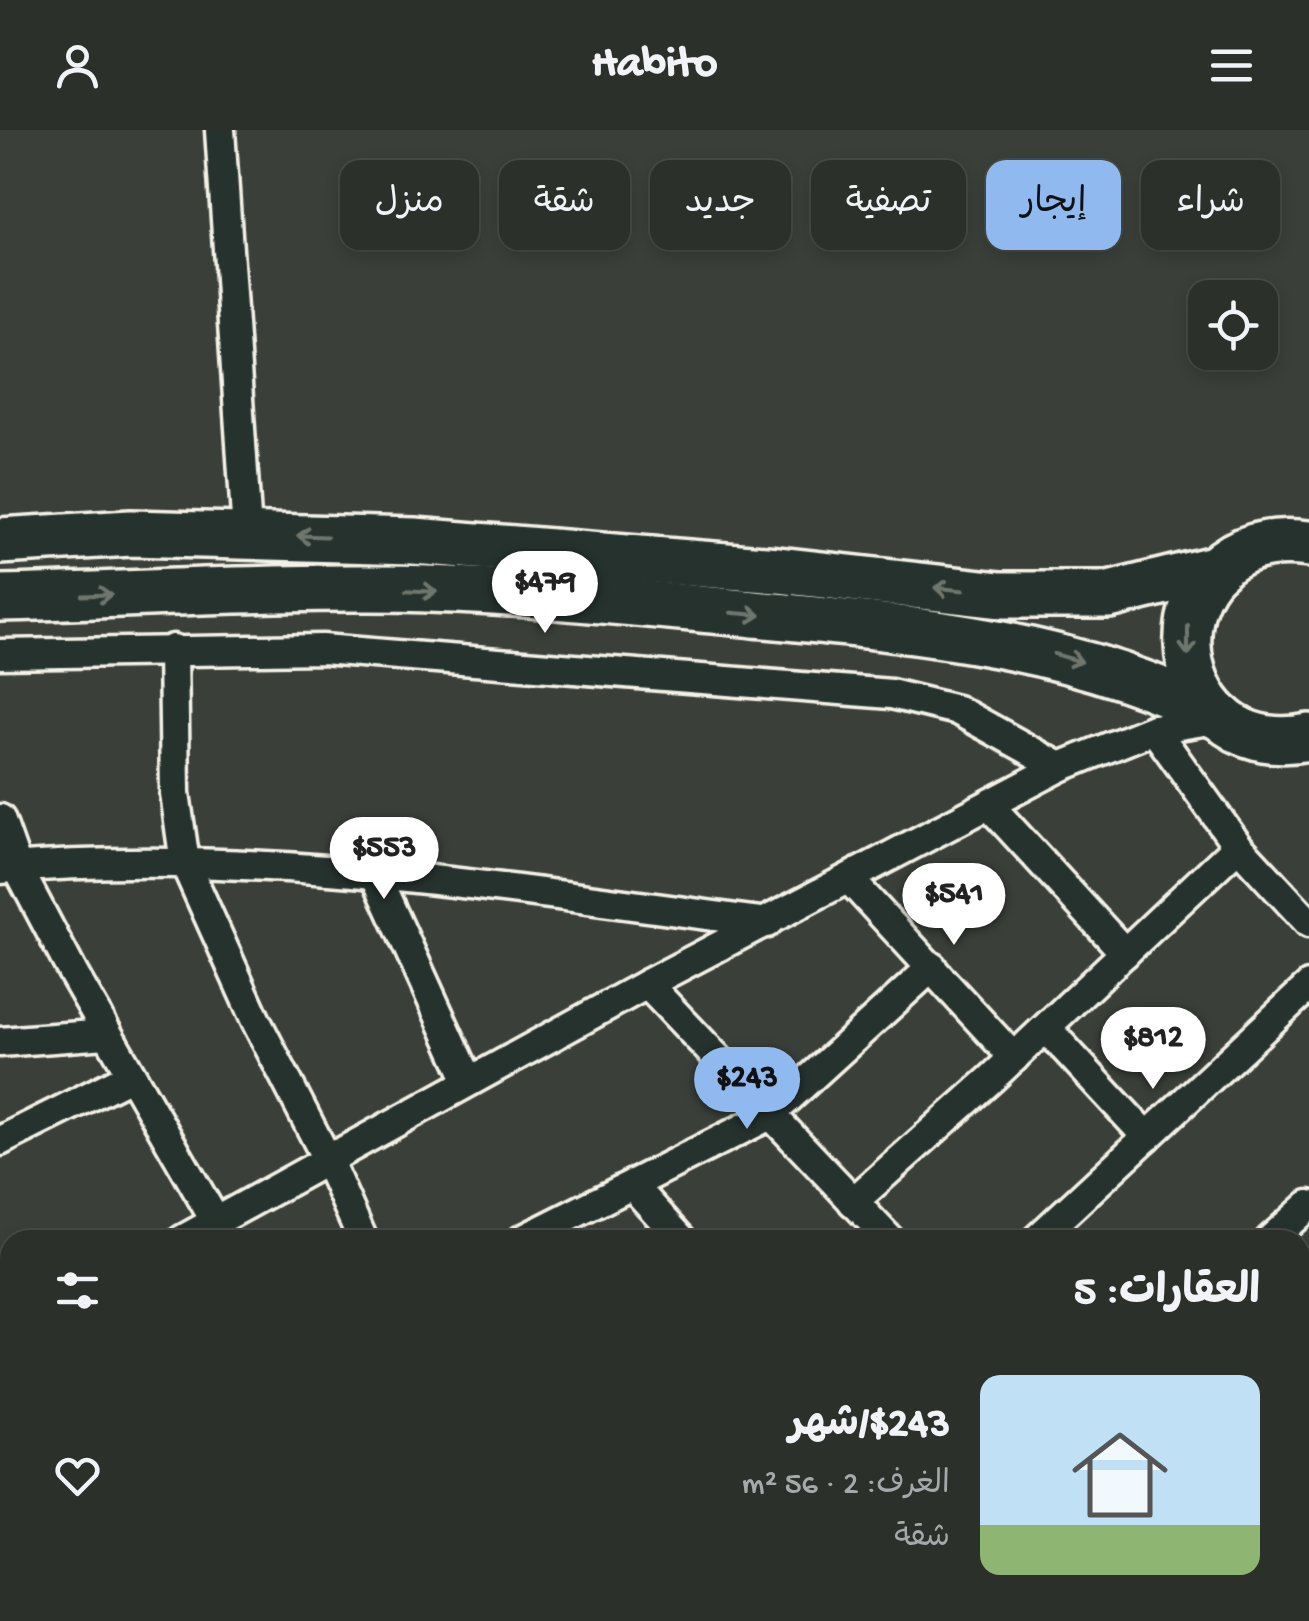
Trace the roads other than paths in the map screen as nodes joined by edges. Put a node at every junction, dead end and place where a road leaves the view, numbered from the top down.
1 (220, 130) edge
2 (247, 533) junction
3 (0, 540) edge
4 (1309, 544) edge
5 (1218, 568) junction
6 (0, 598) edge
7 (173, 650) junction
8 (0, 654) edge
9 (1222, 718) junction
10 (1154, 729) junction
11 (1309, 737) edge
12 (1060, 767) junction
13 (989, 805) junction
14 (0, 818) edge
15 (1238, 846) junction
16 (186, 863) junction
17 (9, 868) edge
18 (374, 872) junction
19 (850, 880) junction
20 (1309, 923) edge
21 (767, 924) junction
22 (1125, 954) junction
23 (932, 967) junction
24 (647, 984) junction
25 (1309, 986) edge
26 (1046, 1028) junction
27 (107, 1034) junction
28 (0, 1042) edge
29 (1014, 1058) junction
30 (130, 1076) junction
31 (470, 1081) junction
32 (770, 1115) junction
33 (1147, 1137) junction
34 (0, 1142) edge
35 (326, 1159) junction
36 (633, 1186) junction
37 (853, 1202) junction
38 (1309, 1205) edge
39 (216, 1222) junction
40 (201, 1230) edge
41 (358, 1230) edge
42 (543, 1230) edge
43 (673, 1230) edge
44 (880, 1230) edge
45 (1047, 1230) edge
46 (1281, 1230) edge

1 - 2 street
2 - 3 highway
5 -> 2 highway
4 - 5 highway
5 -> 9 highway
6 -> 9 highway
7 - 8 street
7 - 12 street
7 - 16 street
9 - 10 street
9 - 11 highway
10 - 12 street
10 - 15 street
12 - 13 street
13 - 19 street
13 - 22 street
14 - 17 street
15 - 20 street
15 - 22 street
16 - 17 street
16 - 18 street
16 - 35 street
17 - 27 street
18 - 21 street
18 - 31 street
19 - 21 street
19 - 23 street
21 - 24 street
22 - 26 street
23 - 29 street
23 - 32 street
24 - 31 street
24 - 32 street
25 - 33 street
26 - 29 street
26 - 33 street
27 - 28 street
27 - 30 street
29 - 37 street
30 - 34 street
30 - 39 street
31 - 35 street
32 - 36 street
32 - 37 street
33 - 45 street
35 - 39 street
35 - 41 street
36 - 42 street
36 - 43 street
37 - 44 street
38 - 46 street
39 - 40 street

